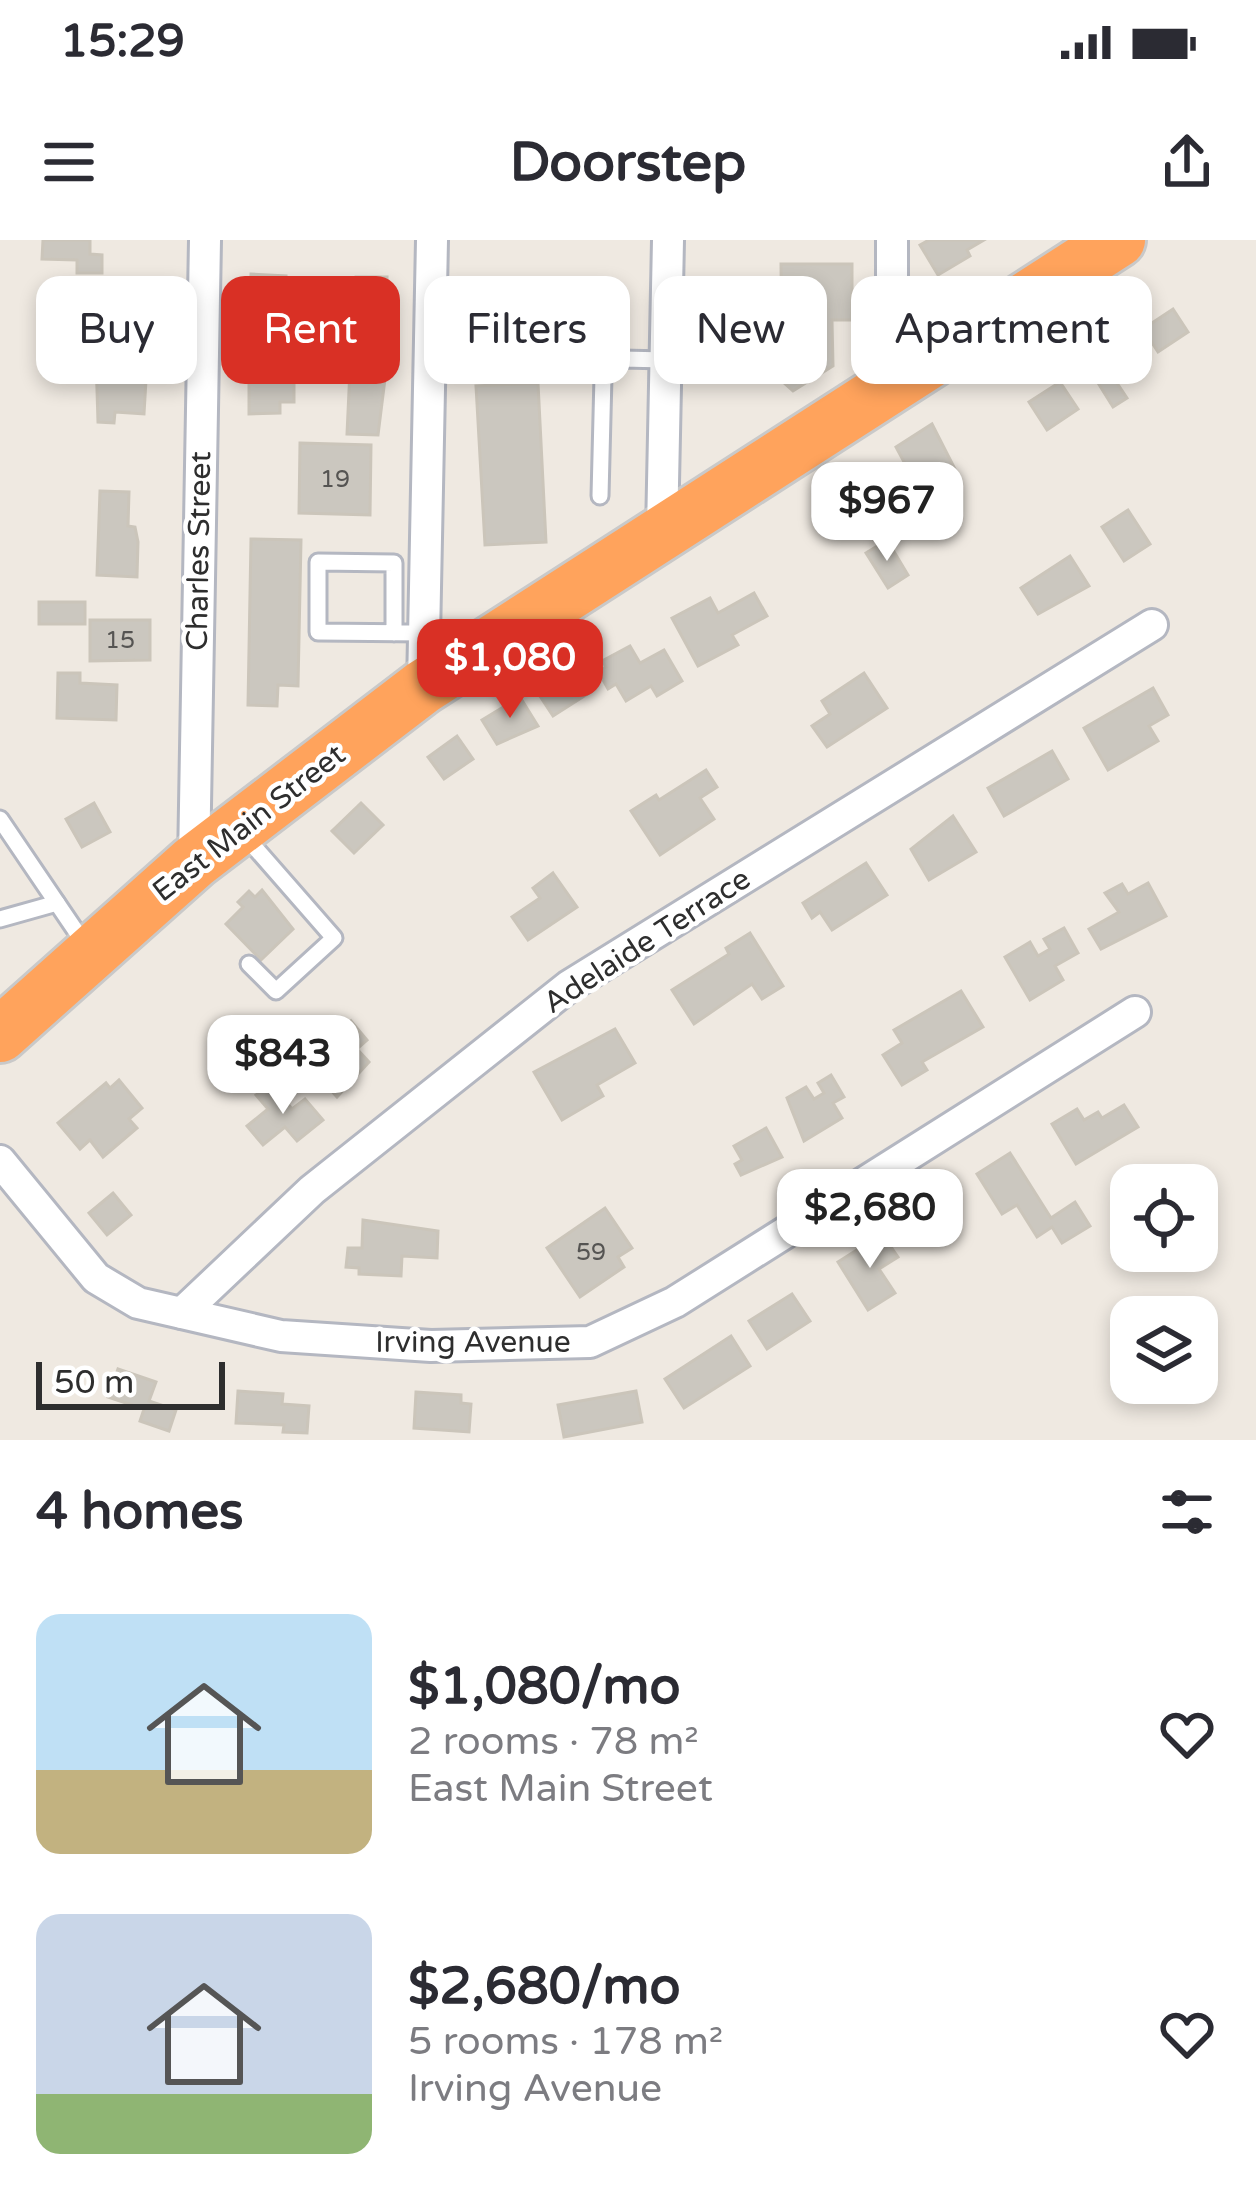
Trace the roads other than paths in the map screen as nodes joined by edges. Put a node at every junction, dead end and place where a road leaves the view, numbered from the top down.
1 (205, 240) edge
2 (432, 240) edge
3 (668, 240) edge
4 (892, 240) edge
5 (1111, 242) edge
6 (667, 276) edge
7 (654, 360) edge
8 (665, 384) edge
9 (892, 386) junction
10 (600, 496) dead end
11 (662, 532) junction
12 (1152, 625) dead end
13 (409, 633) junction
14 (423, 687) junction
15 (0, 819) edge
16 (238, 828) junction
17 (194, 862) junction
18 (57, 902) junction
19 (0, 919) edge
20 (91, 953) junction
21 (249, 964) dead end
22 (1135, 1012) dead end
23 (0, 1035) edge
24 (0, 1160) edge
25 (182, 1313) junction

1 - 17 street, Charles Street
2 - 13 street
3 - 6 street
4 - 9 street
5 - 9 highway, East Main Street
7 - 10 lane
8 - 11 street
9 - 11 highway, East Main Street
11 - 14 highway, East Main Street
12 - 25 street, Adelaide Terrace
13 - 13 lane
13 - 14 street
14 - 16 highway, East Main Street
15 - 18 lane
16 - 17 highway, East Main Street
16 - 21 lane
17 - 20 highway, East Main Street
18 - 19 lane
18 - 20 lane
20 - 23 highway, East Main Street
22 - 25 street, Irving Avenue
24 - 25 street, Irving Avenue

